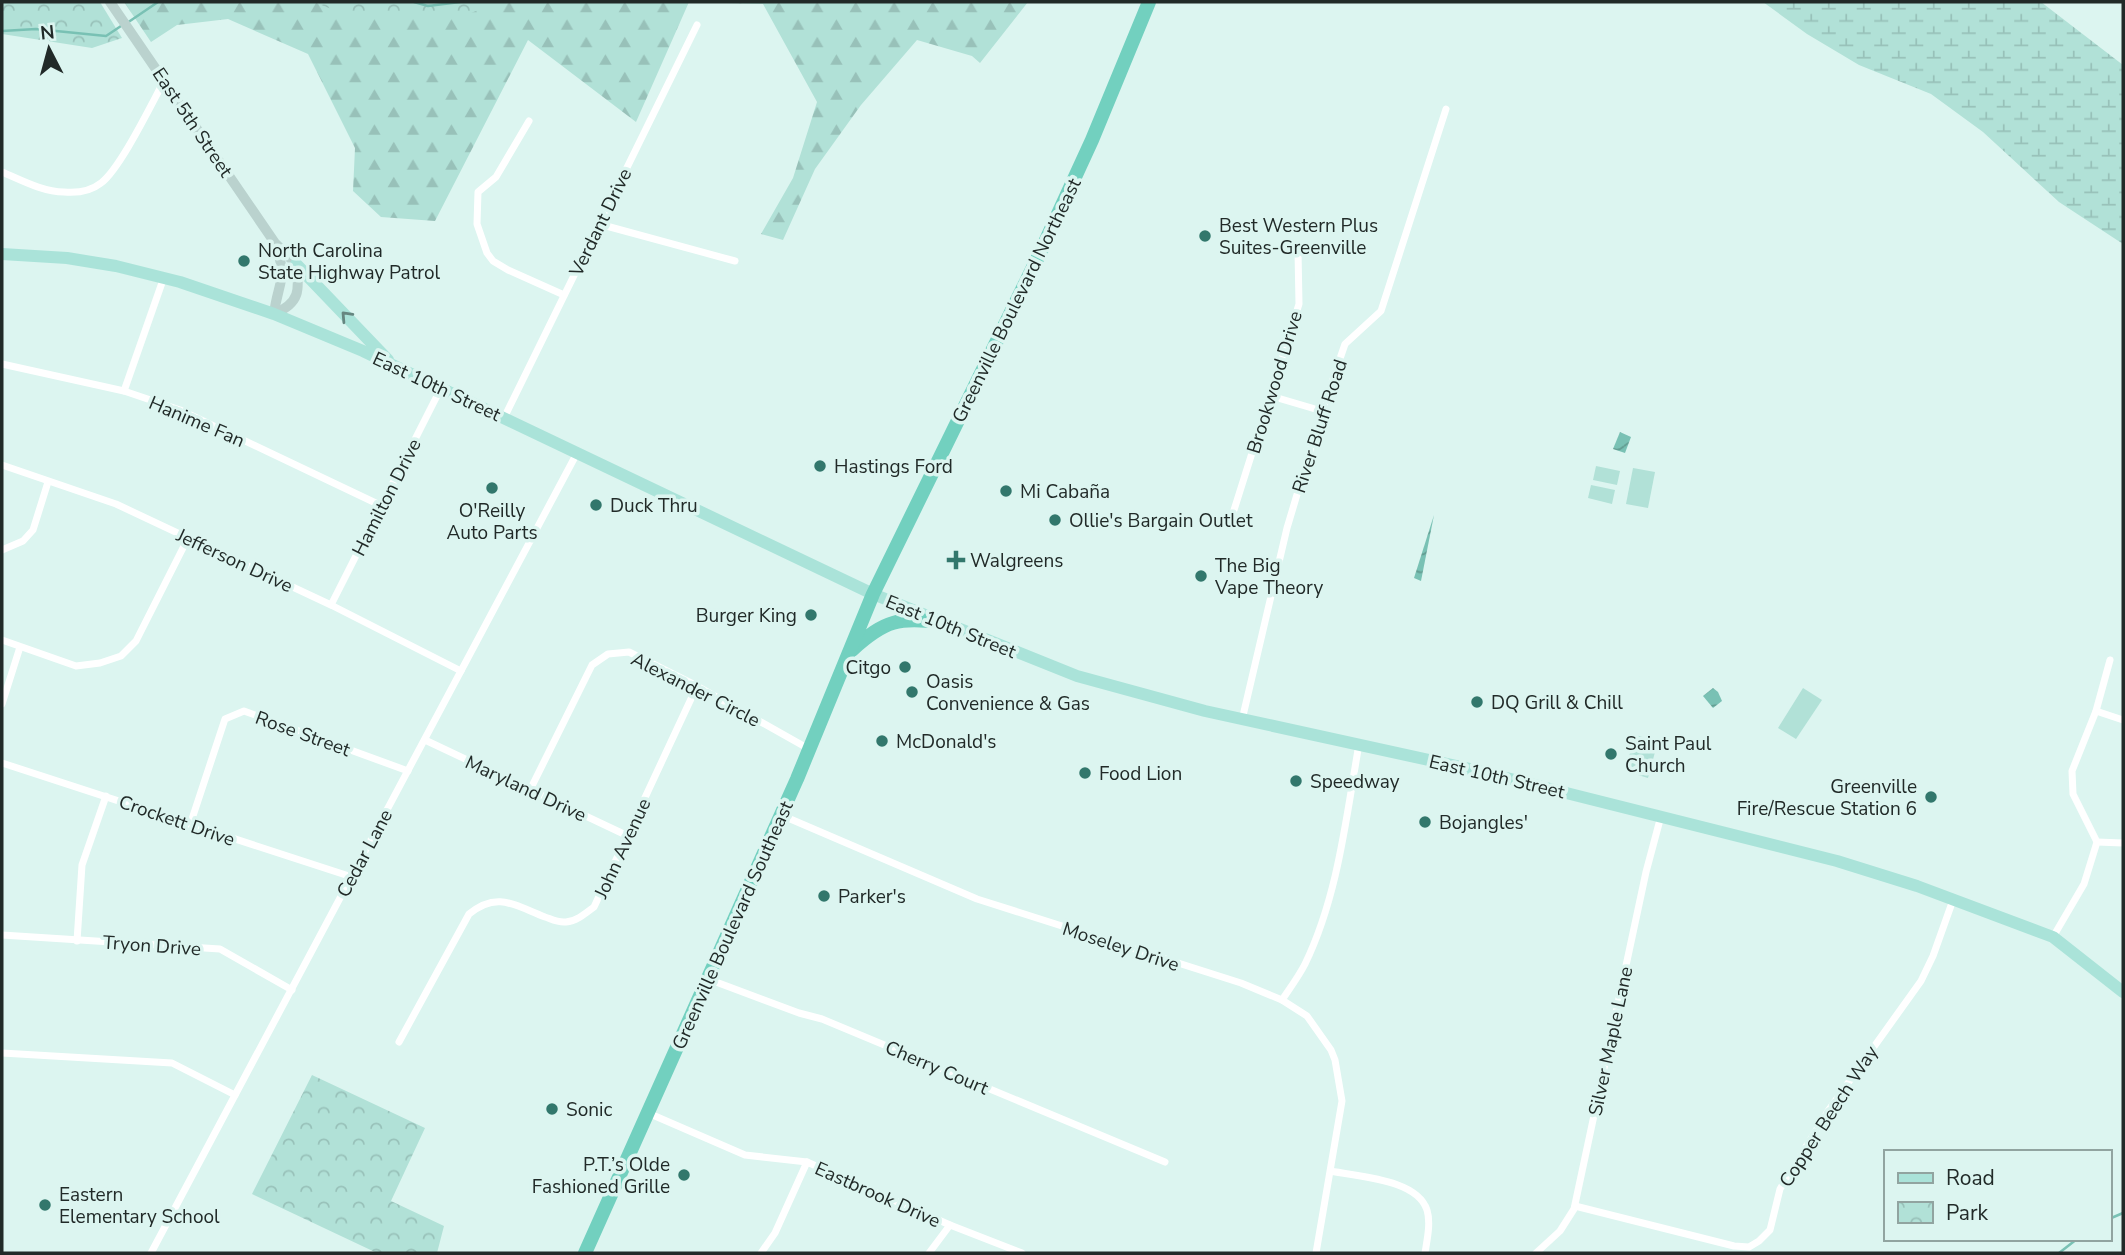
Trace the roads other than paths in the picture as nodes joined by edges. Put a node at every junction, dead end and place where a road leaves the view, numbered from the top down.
1 (110, 2) edge
2 (1149, 2) edge
3 (697, 25) dead end
4 (164, 81) junction
5 (1446, 109) dead end
6 (529, 121) dead end
7 (2, 172) edge
8 (599, 224) junction
9 (275, 243) junction
10 (1298, 251) dead end
11 (2, 254) edge
12 (735, 261) dead end
13 (296, 264) junction
14 (164, 277) junction
15 (564, 295) junction
16 (274, 314) junction
17 (2, 364) edge
18 (393, 365) junction
19 (441, 388) junction
20 (124, 391) junction
21 (1271, 396) junction
22 (1322, 411) junction
23 (504, 418) junction
24 (577, 453) junction
25 (2, 465) edge
26 (48, 482) junction
27 (382, 506) junction
28 (1234, 510) dead end
29 (188, 538) junction
30 (2, 550) edge
31 (873, 594) junction
32 (331, 605) junction
33 (942, 622) junction
34 (2, 640) edge
35 (20, 647) junction
36 (849, 653) junction
37 (2110, 660) dead end
38 (461, 671) junction
39 (697, 685) junction
40 (2, 704) edge
41 (2096, 711) junction
42 (1242, 720) junction
43 (2123, 720) edge
44 (425, 740) junction
45 (1359, 744) junction
46 (809, 749) junction
47 (2, 763) edge
48 (408, 771) junction
49 (531, 789) junction
50 (106, 796) junction
51 (781, 815) junction
52 (1661, 816) junction
53 (190, 825) junction
54 (628, 836) junction
55 (2097, 842) junction
56 (2123, 844) edge
57 (352, 877) junction
58 (1953, 900) junction
59 (2, 935) edge
60 (2053, 937) junction
61 (77, 940) junction
62 (707, 979) junction
63 (292, 990) junction
64 (2123, 992) edge
65 (1282, 1000) junction
66 (399, 1042) dead end
67 (2, 1053) edge
68 (236, 1095) junction
69 (648, 1113) junction
70 (807, 1162) junction
71 (1165, 1162) dead end
72 (1331, 1171) junction
73 (1575, 1206) junction
74 (950, 1226) junction
75 (151, 1253) edge
76 (586, 1253) edge
77 (761, 1253) edge
78 (929, 1253) edge
79 (1023, 1253) edge
80 (1316, 1253) edge
81 (1425, 1253) edge
82 (1536, 1253) edge

1 - 4 main road, East 5th Street
2 - 31 highway, Greenville Boulevard Northeast
3 - 8 street, Verdant Drive
4 - 7 street
4 - 9 main road, East 5th Street
5 - 22 street, River Bluff Road
6 - 15 street
8 - 12 street
8 - 15 street, Verdant Drive
9 - 13 main road, East 5th Street
9 - 16 main road, East 5th Street
10 - 21 street, Brookwood Drive
11 - 14 main road, East 10th Street
13 - 16 main road
18 -> 13 main road
14 - 16 main road, East 10th Street
14 - 20 street
15 - 23 street, Verdant Drive
16 - 18 main road, East 10th Street
17 - 20 street, Hanime Fan
18 - 19 main road, East 10th Street
19 - 23 main road, East 10th Street
19 - 27 street, Hamilton Drive
20 - 27 street, Hanime Fan
21 - 22 street
21 - 28 street, Brookwood Drive
22 - 42 street, River Bluff Road
23 - 24 main road, East 10th Street
24 - 31 main road, East 10th Street
24 - 38 street, Cedar Lane
25 - 26 street, Jefferson Drive
26 - 29 street, Jefferson Drive
26 - 30 street
27 - 32 street, Hamilton Drive
29 - 32 street, Jefferson Drive
29 - 35 street
31 - 33 main road, East 10th Street
31 - 36 highway, Greenville Boulevard Southeast
32 - 38 street, Jefferson Drive
33 - 36 highway
33 - 42 main road, East 10th Street
34 - 35 street
35 - 40 street
36 - 46 highway, Greenville Boulevard Southeast
37 - 41 street
38 - 44 street, Cedar Lane
39 - 46 street, Alexander Circle
39 - 49 street, Alexander Circle
39 - 54 street, John Avenue
41 - 43 street
41 - 55 street
42 - 45 main road, East 10th Street
44 - 48 street, Cedar Lane
44 - 49 street, Maryland Drive
45 - 52 main road, East 10th Street
45 - 65 street
46 - 51 highway, Greenville Boulevard Southeast
47 - 50 street, Crockett Drive
48 - 53 street, Rose Street
48 - 57 street, Cedar Lane
49 - 54 street, Maryland Drive
50 - 53 street, Crockett Drive
50 - 61 street
51 - 62 highway, Greenville Boulevard Southeast
51 - 65 street, Moseley Drive
52 - 58 main road, East 10th Street
52 - 73 street, Silver Maple Lane
53 - 57 street, Crockett Drive
54 - 66 street, John Avenue
55 - 56 street
55 - 60 street
57 - 63 street, Cedar Lane
58 - 60 main road, East 10th Street
58 - 73 street, Copper Beech Way
59 - 61 street, Tryon Drive
60 - 64 main road, East 10th Street
61 - 63 street, Tryon Drive
62 - 69 highway, Greenville Boulevard Southeast
62 - 71 street, Cherry Court
63 - 68 street, Cedar Lane
65 - 72 street, Moseley Drive
67 - 68 street
68 - 75 street, Cedar Lane
69 - 70 street, Eastbrook Drive
69 - 76 highway, Greenville Boulevard Southeast
70 - 74 street, Eastbrook Drive
70 - 77 street
72 - 80 street, Moseley Drive
72 - 81 street
73 - 82 street, Silver Maple Lane
74 - 78 street, Eastbrook Drive
74 - 79 street, Eastbrook Drive

